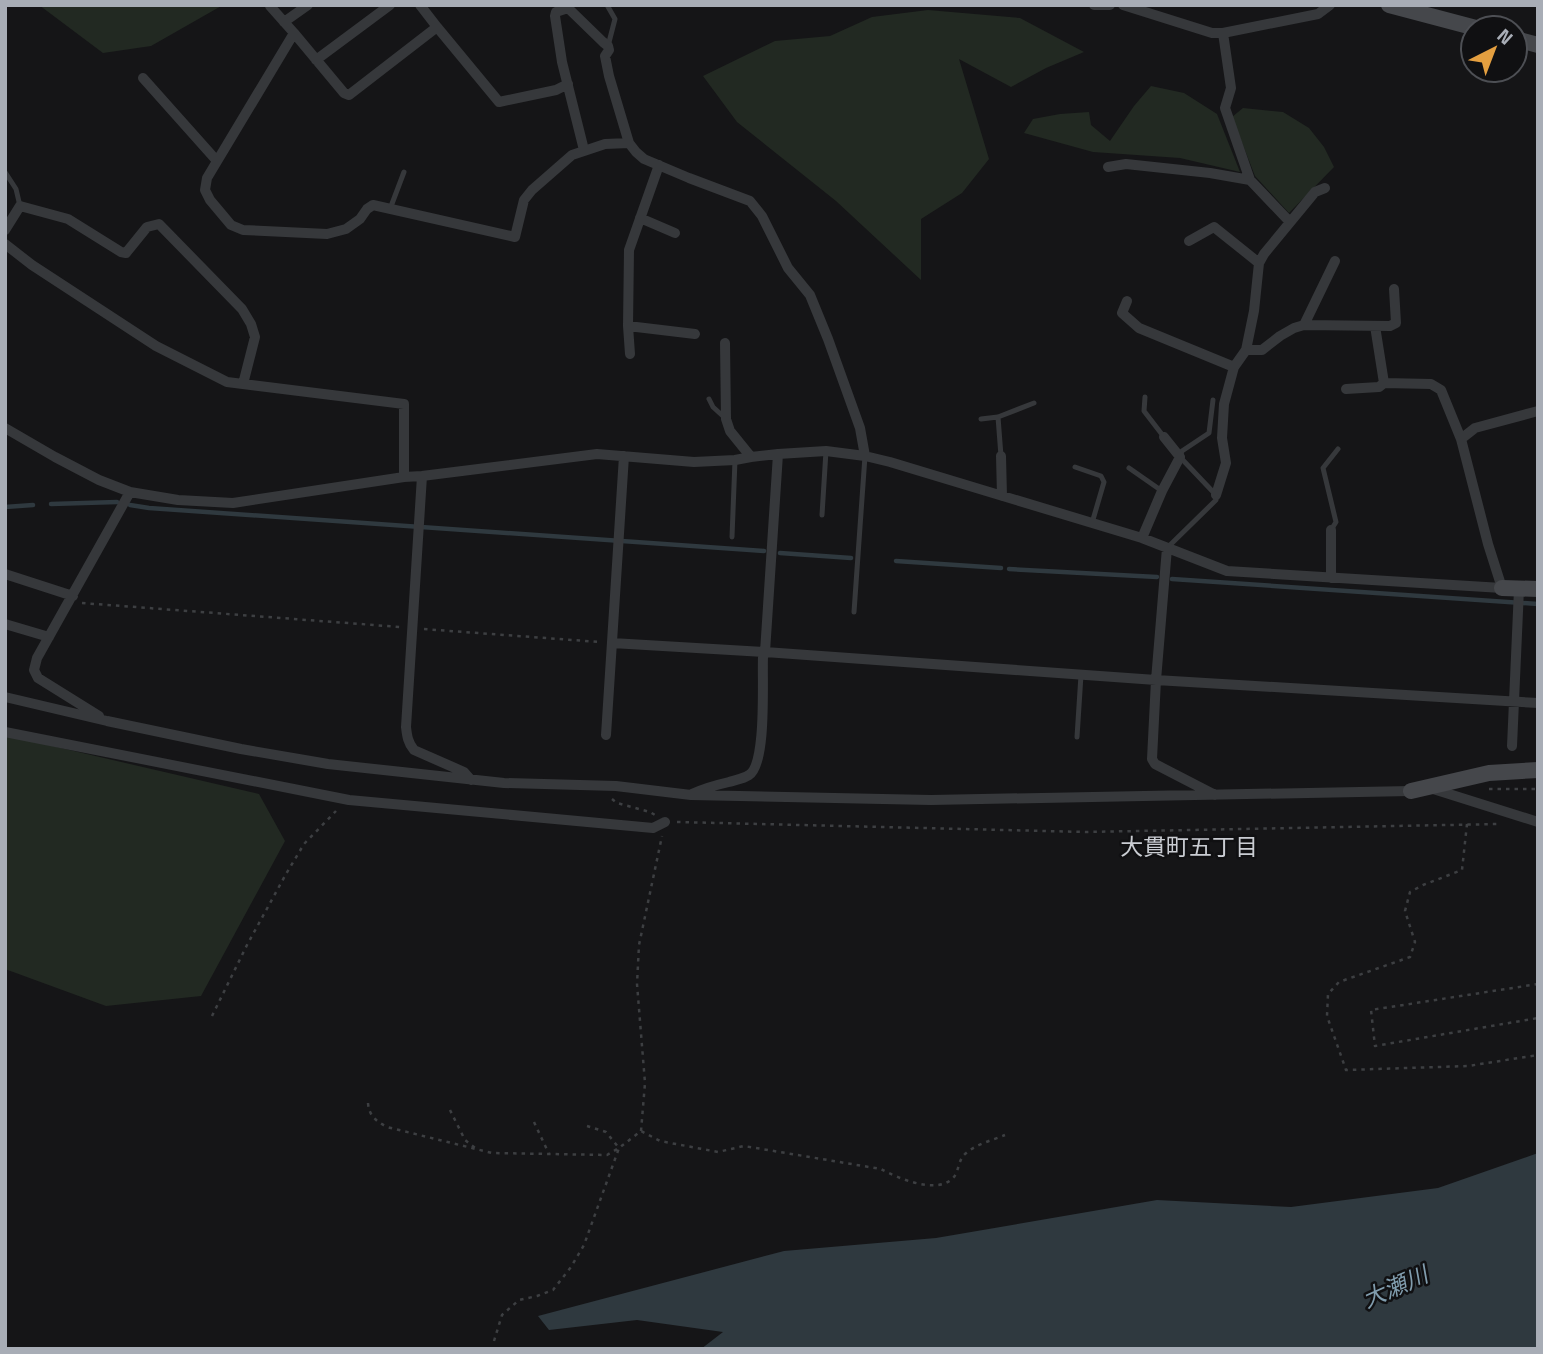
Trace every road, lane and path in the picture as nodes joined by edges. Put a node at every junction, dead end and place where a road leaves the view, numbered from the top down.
1 (307, 5) edge
2 (390, 5) edge
3 (420, 5) edge
4 (607, 5) edge
5 (1094, 5) edge
6 (1110, 5) edge
7 (1123, 5) edge
8 (1330, 5) edge
9 (1389, 5) edge
10 (270, 6) edge
11 (568, 7) edge
12 (284, 22) junction
13 (1459, 24) edge
14 (437, 27) junction
15 (293, 33) junction
16 (1223, 33) junction
17 (608, 46) junction
18 (316, 60) junction
19 (143, 78) dead end
20 (568, 84) junction
21 (629, 143) junction
22 (584, 150) junction
23 (217, 161) junction
24 (659, 165) junction
25 (1108, 167) dead end
26 (5, 172) edge
27 (404, 172) dead end
28 (1250, 180) junction
29 (1325, 188) dead end
30 (20, 206) junction
31 (390, 209) junction
32 (640, 218) junction
33 (1289, 221) junction
34 (5, 230) edge
35 (675, 233) dead end
36 (1189, 241) dead end
37 (5, 244) edge
38 (1335, 261) dead end
39 (1259, 262) junction
40 (1394, 289) dead end
41 (1128, 300) dead end
42 (1304, 325) junction
43 (628, 326) junction
44 (1375, 326) junction
45 (695, 334) dead end
46 (725, 343) dead end
47 (1246, 350) junction
48 (630, 354) dead end
49 (1234, 367) junction
50 (1384, 383) junction
51 (243, 384) junction
52 (1346, 389) dead end
53 (1146, 397) dead end
54 (709, 399) dead end
55 (1213, 400) dead end
56 (1034, 403) dead end
57 (1538, 411) edge
58 (998, 417) junction
59 (726, 419) junction
60 (981, 419) dead end
61 (5, 428) edge
62 (1164, 437) joint
63 (1461, 439) junction
64 (1338, 449) dead end
65 (826, 452) junction
66 (778, 454) junction
67 (624, 456) junction
68 (865, 456) junction
69 (1001, 456) joint
70 (751, 457) junction
71 (1180, 457) junction
72 (735, 460) junction
73 (1074, 467) dead end
74 (1129, 468) dead end
75 (422, 476) junction
76 (404, 477) junction
77 (1162, 491) junction
78 (130, 492) junction
79 (1216, 495) junction
80 (1002, 496) junction
81 (822, 515) dead end
82 (1092, 523) junction
83 (1331, 530) joint
84 (732, 537) dead end
85 (1142, 538) junction
86 (1167, 548) junction
87 (5, 574) edge
88 (1331, 578) junction
89 (1538, 582) edge
90 (1510, 589) junction
91 (1538, 589) edge
92 (71, 599) junction
93 (854, 612) dead end
94 (5, 624) edge
95 (412, 628) junction
96 (49, 637) junction
97 (612, 643) junction
98 (765, 652) junction
99 (1081, 675) junction
100 (1156, 680) junction
101 (5, 697) edge
102 (1515, 702) junction
103 (1538, 703) edge
104 (107, 721) junction
105 (5, 732) edge
106 (606, 735) dead end
107 (1077, 737) dead end
108 (1512, 746) dead end
109 (1538, 770) edge
110 (471, 780) junction
111 (591, 786) junction
112 (1419, 790) junction
113 (691, 795) junction
114 (1216, 796) junction
115 (349, 800) junction
116 (665, 822) junction
117 (1538, 822) edge
118 (1467, 824) junction
119 (1503, 824) dead end
120 (1538, 984) edge
121 (212, 1016) dead end
122 (1538, 1018) edge
123 (1538, 1055) edge
124 (369, 1103) dead end
125 (450, 1110) dead end
126 (534, 1122) dead end
127 (587, 1126) dead end
128 (641, 1131) junction
129 (1005, 1135) dead end
130 (619, 1148) junction
131 (477, 1150) junction
132 (549, 1154) junction
133 (494, 1341) dead end

1 - 12 street
2 - 18 street
3 - 14 street
4 - 17 lane
5 - 6 street
7 - 16 street
8 - 16 street
9 - 13 street
10 - 12 street
11 - 17 street
11 - 20 street
12 - 15 street
14 - 18 street
14 - 20 street
15 - 18 street
15 - 23 street
16 - 28 street
17 - 21 street
19 - 23 street
20 - 22 street
21 - 22 street
21 - 24 street
22 - 31 street
23 - 31 street
24 - 32 street
24 - 68 street
25 - 28 street
26 - 30 lane
27 - 31 lane
28 - 33 street
29 - 33 street
30 - 34 street
30 - 51 street
32 - 35 street
32 - 43 street
33 - 39 street
36 - 39 street
37 - 51 street
38 - 42 street
39 - 47 street
40 - 44 street
41 - 49 street
42 - 44 street
42 - 47 street
43 - 45 street
43 - 48 street
44 - 50 street
46 - 59 street
47 - 49 street
49 - 79 street
50 - 52 street
50 - 63 street
51 - 76 street
53 - 62 lane
54 - 59 lane
55 - 71 lane
56 - 58 lane
57 - 63 street
58 - 60 lane
58 - 69 lane
59 - 70 street
61 - 78 street
62 - 71 street
63 - 90 street
64 - 83 lane
65 - 66 street
65 - 68 street
65 - 81 lane
66 - 70 street
66 - 98 street
67 - 72 street
67 - 75 street
67 - 97 street
68 - 80 street
68 - 93 lane
69 - 80 street
70 - 72 street
71 - 77 street
71 - 79 lane
72 - 84 lane
73 - 82 lane
74 - 77 lane
75 - 76 street
75 - 95 street
76 - 78 street
77 - 85 street
78 - 92 street
79 - 86 lane
80 - 82 street
82 - 85 street
83 - 88 street
85 - 86 street
86 - 88 street
86 - 100 street
87 - 92 street
88 - 90 street
89 - 90 street
90 - 91 street
90 - 102 street
92 - 95 path
92 - 96 street
94 - 96 street
95 - 97 path
95 - 110 street
96 - 104 street
97 - 98 street
97 - 106 street
98 - 99 street
98 - 113 street
99 - 100 street
99 - 107 lane
100 - 102 street
100 - 114 street
101 - 104 street
102 - 103 street
102 - 108 street
104 - 110 street
105 - 115 street
109 - 112 street
110 - 111 street
111 - 113 street
111 - 116 path
112 - 114 street
112 - 117 street
113 - 114 street
115 - 116 street
115 - 121 path
116 - 118 path
116 - 128 path
118 - 119 path
118 - 123 path
120 - 122 path
124 - 131 path
125 - 131 path
126 - 132 path
127 - 130 path
128 - 129 path
128 - 130 path
130 - 132 path
130 - 133 path
131 - 132 path

